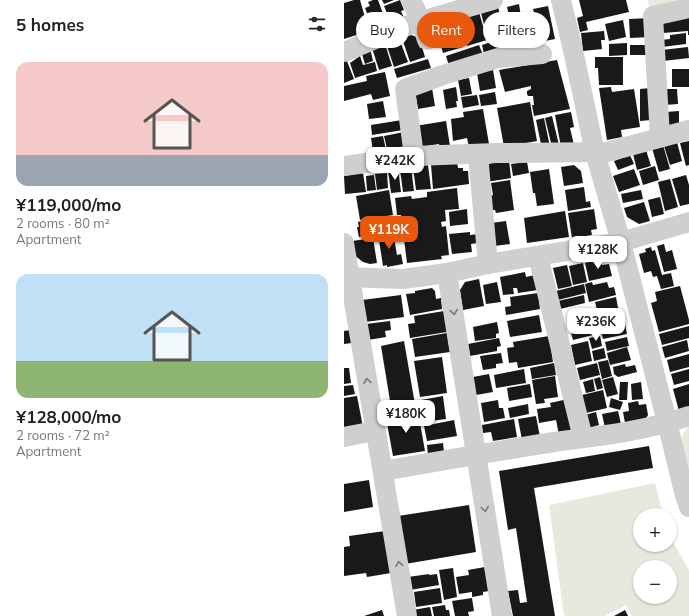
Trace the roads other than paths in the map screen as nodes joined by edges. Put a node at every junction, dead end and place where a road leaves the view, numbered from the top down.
1 (412, 0) edge
2 (493, 0) edge
3 (561, 0) edge
4 (689, 8) edge
5 (417, 12) edge
6 (465, 12) edge
7 (417, 32) edge
8 (344, 52) edge
9 (542, 54) dead end
10 (689, 130) edge
11 (660, 138) junction
12 (595, 153) junction
13 (478, 155) junction
14 (414, 156) junction
15 (344, 166) edge
16 (688, 227) edge
17 (621, 242) junction
18 (344, 243) edge
19 (538, 256) junction
20 (488, 264) junction
21 (447, 274) junction
22 (347, 277) edge
23 (689, 416) edge
24 (667, 424) junction
25 (375, 431) junction
26 (344, 437) edge
27 (583, 438) junction
28 (477, 454) junction
29 (378, 461) junction
30 (689, 507) edge
31 (407, 616) edge
32 (502, 616) edge

1 - 5 street
2 - 6 street
3 - 12 street
4 - 11 street
7 - 8 street
9 - 14 street
10 - 11 street
11 - 12 street
12 - 13 street
12 - 17 street
13 - 14 street
13 - 20 street
14 - 15 street
16 - 17 street
17 - 19 street
17 - 24 street
18 - 22 street
19 - 20 street
19 - 27 street
20 - 21 street
21 - 22 street
21 -> 28 street
25 -> 22 street
23 - 24 street
24 - 27 street
24 - 30 street
25 - 26 street
25 - 29 street
27 - 28 street
28 - 29 street
28 -> 32 street
31 -> 29 street

